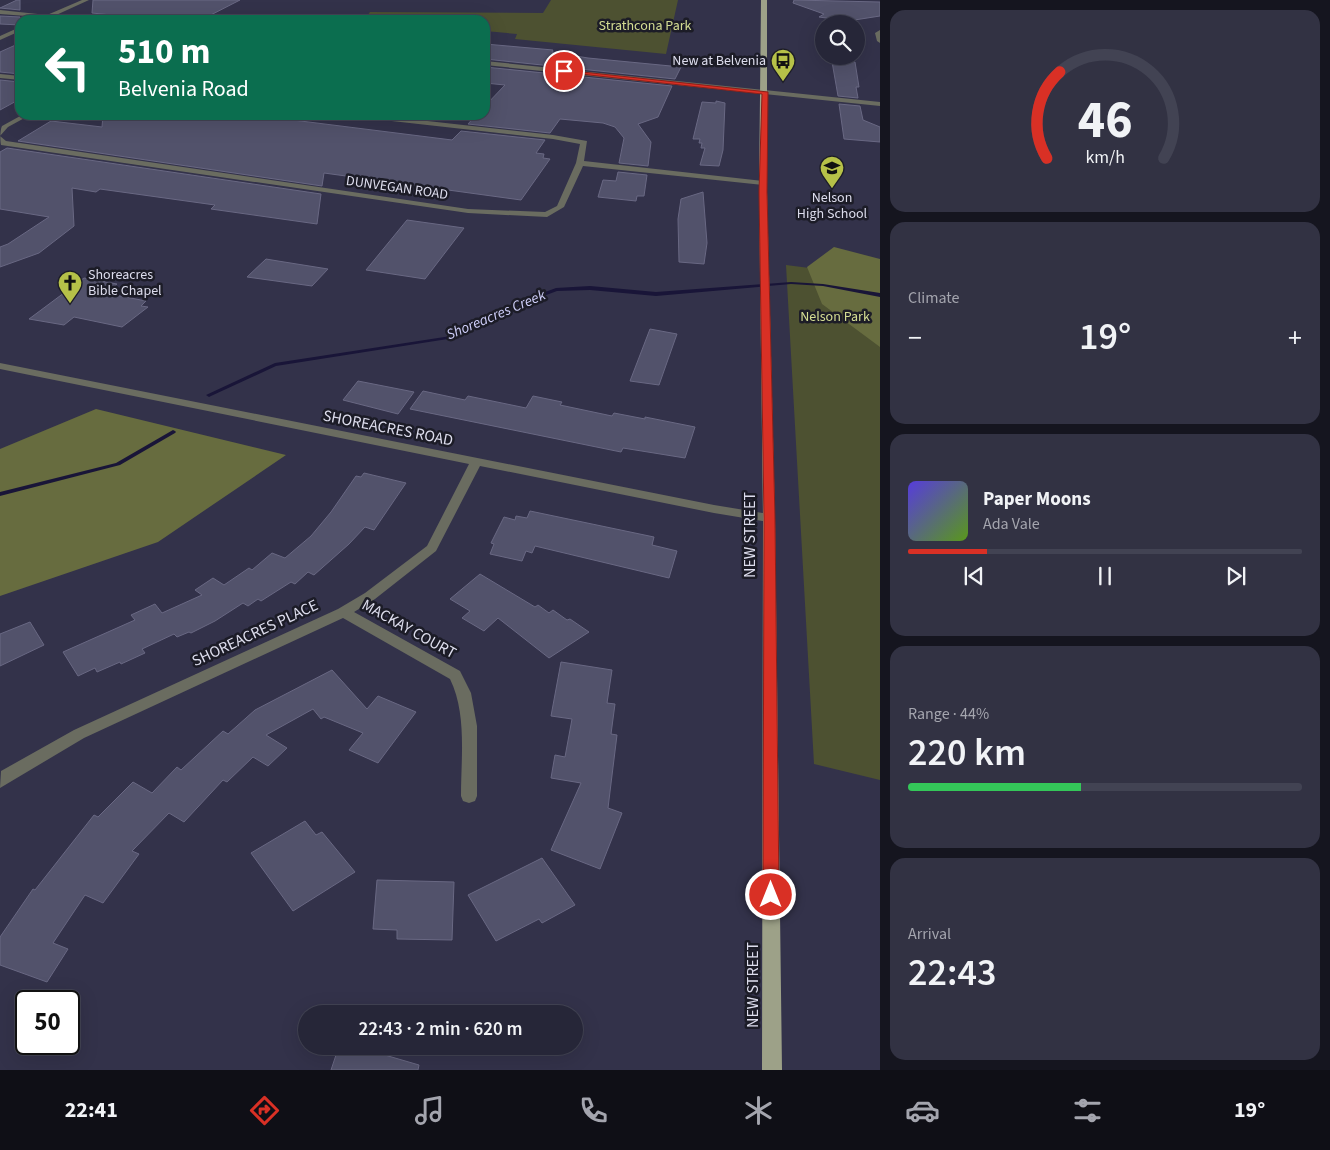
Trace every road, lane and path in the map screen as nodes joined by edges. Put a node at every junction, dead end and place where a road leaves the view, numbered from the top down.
1 (86, 0) edge
2 (764, 0) edge
3 (0, 12) edge
4 (28, 15) edge
5 (51, 15) edge
6 (15, 31) edge
7 (880, 32) edge
8 (0, 38) edge
9 (880, 42) edge
10 (490, 64) edge
11 (0, 76) edge
12 (15, 78) edge
13 (765, 92) junction
14 (880, 104) edge
15 (17, 120) edge
16 (401, 120) edge
17 (0, 134) edge
18 (0, 138) edge
19 (580, 164) junction
20 (763, 183) junction
21 (0, 366) edge
22 (476, 462) junction
23 (769, 518) junction
24 (343, 612) junction
25 (0, 782) edge
26 (469, 796) dead end
27 (772, 1070) edge

1 - 5 street
2 - 13 main road, NEW STREET
3 - 4 street
6 - 8 street
7 - 9 street
10 - 13 street
11 - 12 street
13 - 14 street
13 - 20 main road, NEW STREET
15 - 17 street
16 - 19 street
18 - 19 street, DUNVEGAN ROAD
19 - 20 street
20 - 23 main road, NEW STREET
21 - 22 street, SHOREACRES ROAD
22 - 23 street, SHOREACRES ROAD
22 - 24 street, SHOREACRES PLACE
23 - 27 main road, NEW STREET
24 - 25 street, SHOREACRES PLACE
24 - 26 street, MACKAY COURT

